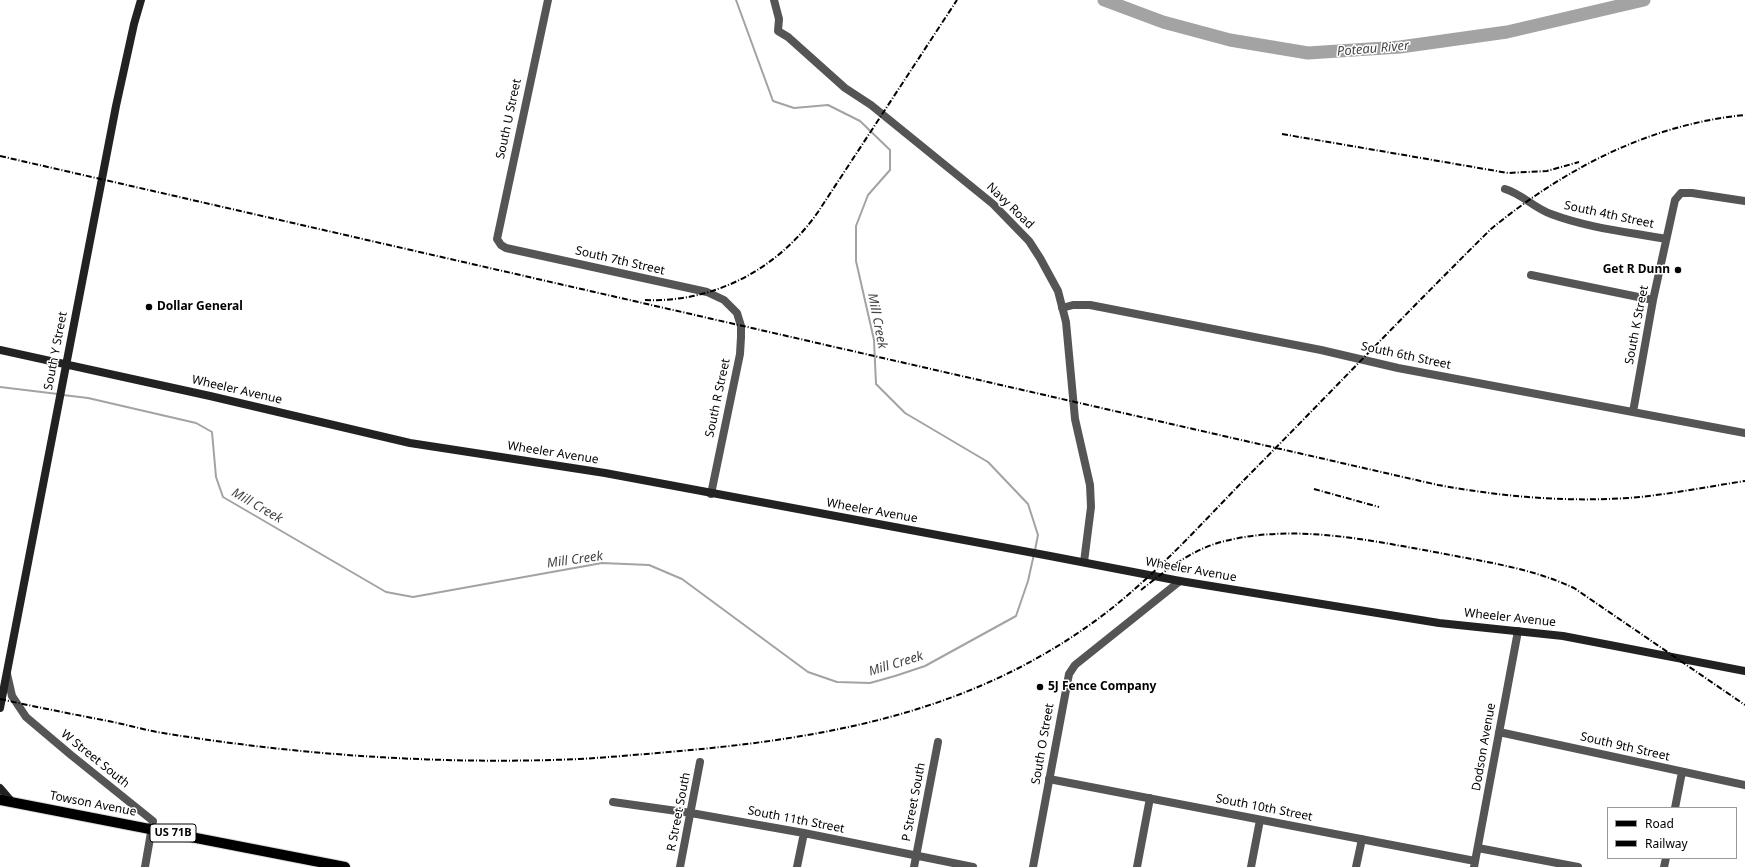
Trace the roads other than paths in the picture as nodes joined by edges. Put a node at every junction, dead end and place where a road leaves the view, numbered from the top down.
1 (141, 0) edge
2 (548, 0) edge
3 (774, 0) edge
4 (1505, 189) dead end
5 (1745, 201) edge
6 (1666, 238) junction
7 (498, 243) joint
8 (1532, 275) dead end
9 (1653, 300) junction
10 (1062, 308) junction
11 (733, 309) joint
12 (0, 350) edge
13 (66, 364) junction
14 (1633, 412) junction
15 (1745, 433) edge
16 (711, 494) junction
17 (1084, 562) junction
18 (1180, 581) junction
19 (1518, 631) junction
20 (7, 671) junction
21 (1745, 671) edge
22 (0, 708) edge
23 (1499, 732) junction
24 (938, 742) dead end
25 (700, 762) dead end
26 (1682, 772) junction
27 (1049, 779) junction
28 (1745, 785) edge
29 (0, 788) edge
30 (1150, 798) junction
31 (0, 800) edge
32 (12, 802) junction
33 (613, 802) dead end
34 (1675, 807) edge
35 (691, 813) junction
36 (1260, 820) junction
37 (152, 829) junction
38 (804, 833) junction
39 (1362, 839) junction
40 (1478, 848) junction
41 (916, 857) junction
42 (1475, 864) edge
43 (145, 867) edge
44 (345, 867) edge
45 (680, 867) edge
46 (797, 867) edge
47 (914, 867) edge
48 (973, 867) edge
49 (1033, 867) edge
50 (1137, 867) edge
51 (1251, 867) edge
52 (1356, 867) edge
53 (1578, 867) edge

1 - 13 main road, South Y Street
2 - 7 street, South U Street
3 - 10 street, Navy Road
4 - 6 street, South 4th Street
5 - 6 street, South K Street
6 - 9 street, South K Street
7 - 11 street, South 7th Street
8 - 9 street
9 - 14 street, South K Street
10 - 14 street, South 6th Street
10 - 17 street, Navy Road
11 - 16 street, South R Street
12 - 13 main road, Wheeler Avenue
13 - 16 main road, Wheeler Avenue
13 - 20 main road, South Y Street
14 - 15 street, South 6th Street
16 - 17 main road, Wheeler Avenue
17 - 18 main road, Wheeler Avenue
18 - 19 main road, Wheeler Avenue
18 - 27 street, South O Street
19 - 21 main road, Wheeler Avenue
19 - 23 street, Dodson Avenue
20 - 22 main road, South Y Street
20 - 37 street, W Street South
23 - 26 street, South 9th Street
23 - 40 street, Dodson Avenue
24 - 41 street, P Street South
25 - 35 street, R Street South
26 - 28 street, South 9th Street
26 - 34 street
27 - 30 street, South 10th Street
27 - 49 street, South O Street
29 - 32 main road
30 - 36 street, South 10th Street
30 - 50 street
31 - 32 main road, Towson Avenue / US 71B
32 - 37 main road, Towson Avenue / US 71B
33 - 35 street, South 11th Street
35 - 38 street, South 11th Street
35 - 45 street, R Street South
36 - 39 street, South 10th Street
36 - 51 street
37 - 43 street
37 - 44 main road, Towson Avenue / US 71B
38 - 41 street, South 11th Street
38 - 46 street
39 - 42 street, South 10th Street
39 - 52 street
40 - 42 street, Dodson Avenue
40 - 53 street
41 - 47 street, P Street South
41 - 48 street, South 11th Street

